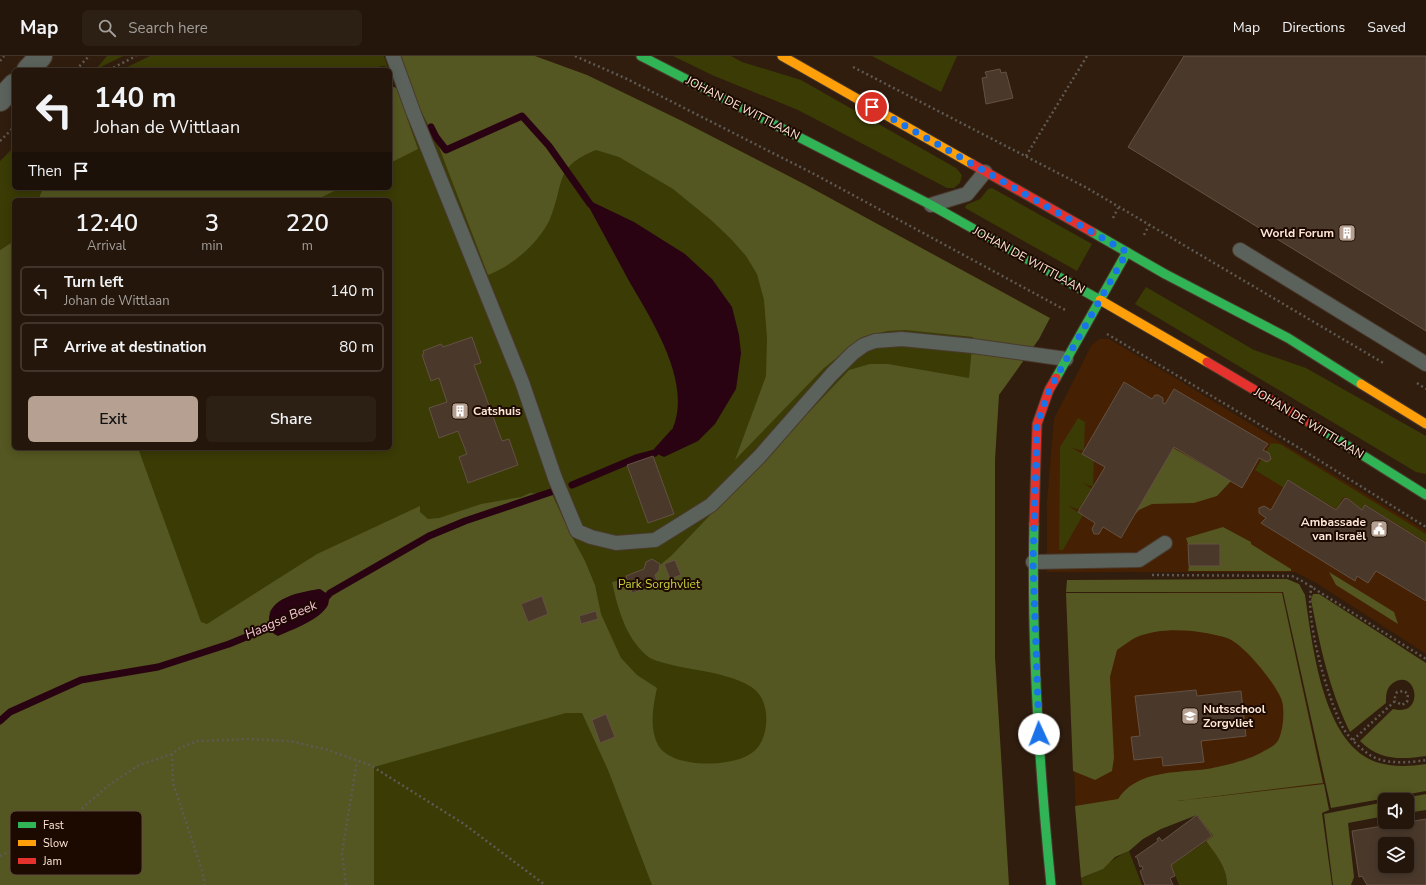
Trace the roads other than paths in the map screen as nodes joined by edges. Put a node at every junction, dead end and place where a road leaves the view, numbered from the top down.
1 (41, 56) edge
2 (393, 56) edge
3 (641, 56) edge
4 (782, 56) edge
5 (30, 68) edge
6 (12, 87) edge
7 (0, 100) edge
8 (985, 172) junction
9 (930, 205) junction
10 (1240, 250) dead end
11 (1127, 252) junction
12 (1099, 300) junction
13 (1066, 360) junction
14 (1426, 364) edge
15 (1426, 424) edge
16 (1426, 495) edge
17 (1165, 543) dead end
18 (1033, 562) junction
19 (1051, 885) edge

1 - 5 street
2 - 13 lane
3 - 9 main road, JOHAN DE WITTLAAN
4 - 8 main road
6 - 7 street
8 - 9 lane
8 - 11 main road
9 - 12 main road, JOHAN DE WITTLAAN
10 - 14 lane
11 - 12 main road
11 - 15 main road
12 - 13 main road
12 - 16 main road, JOHAN DE WITTLAAN
13 - 18 main road
17 - 18 lane
18 - 19 main road

